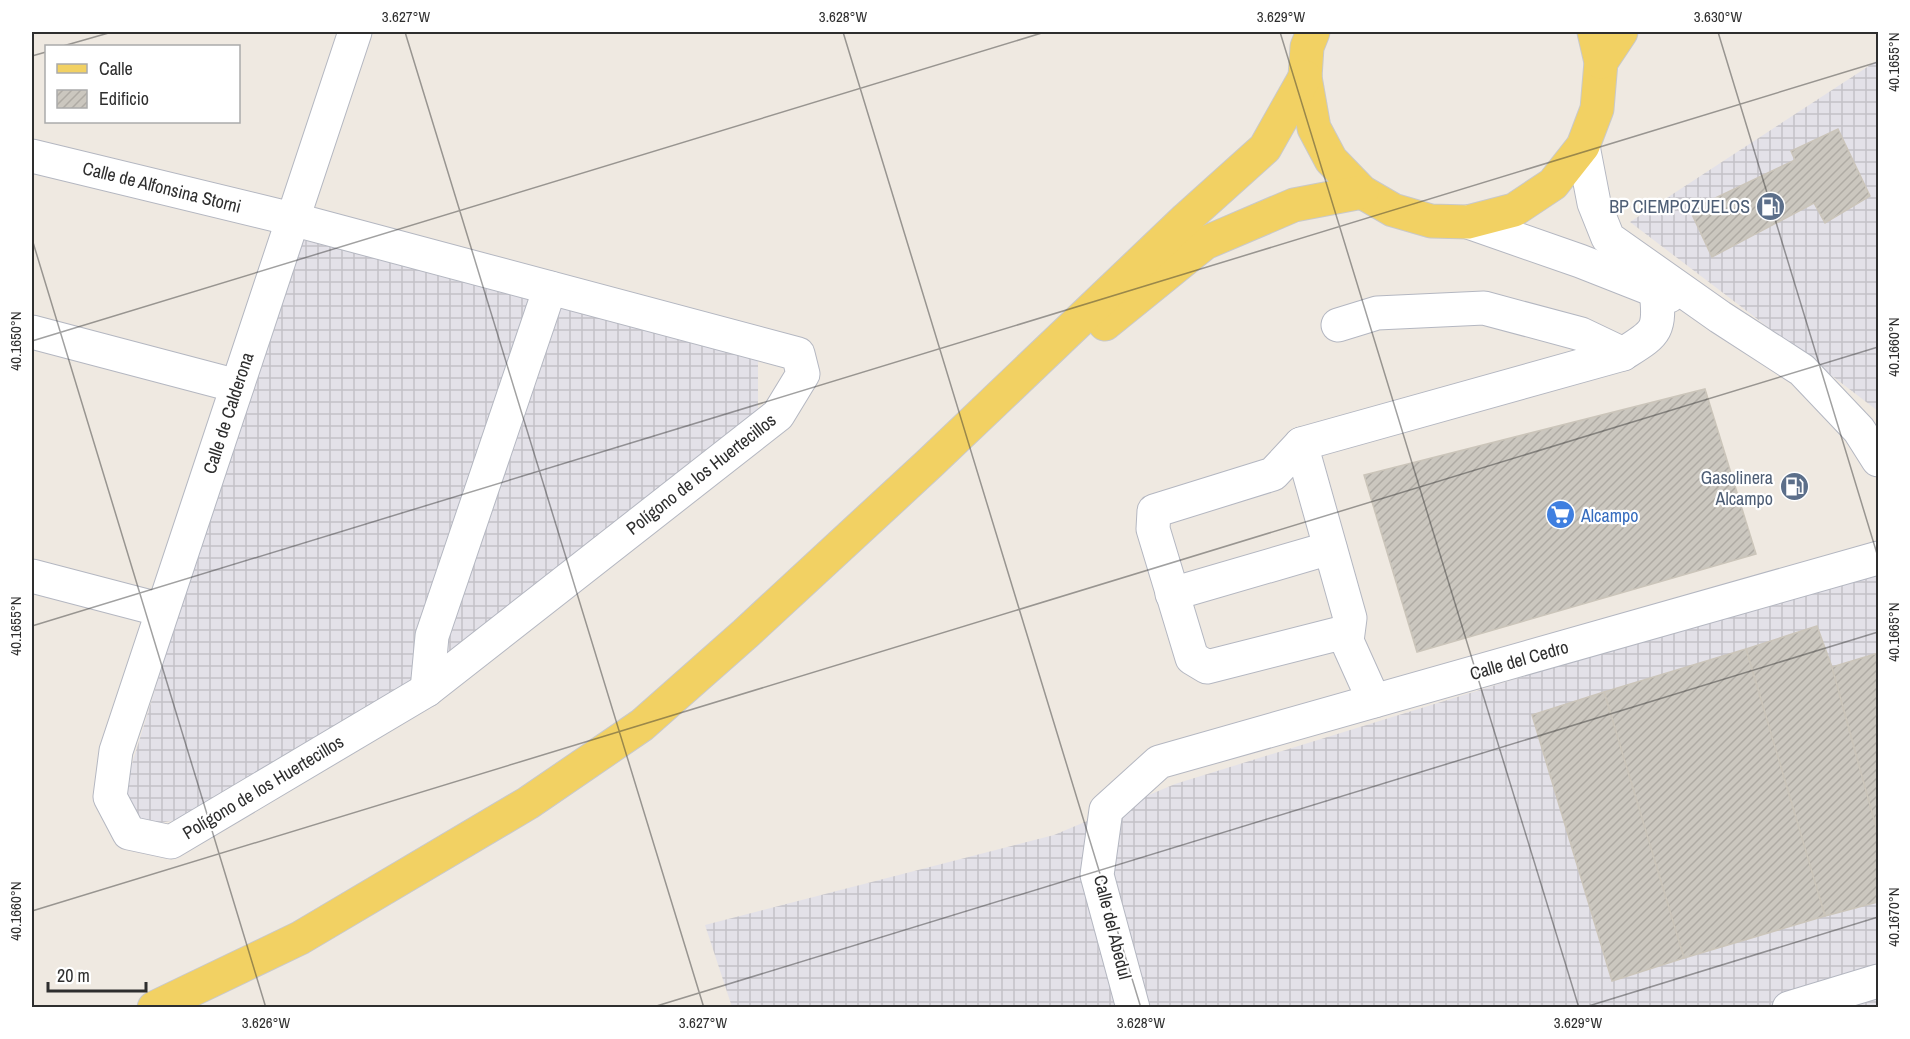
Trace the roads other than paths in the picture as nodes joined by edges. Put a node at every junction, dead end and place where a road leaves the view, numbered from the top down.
1 (1621, 32) edge
2 (344, 34) edge
3 (1306, 47) edge
4 (1598, 47) edge
5 (1583, 146) junction
6 (32, 156) edge
7 (1362, 192) junction
8 (292, 219) junction
9 (1468, 222) junction
10 (550, 288) junction
11 (1656, 291) junction
12 (1720, 317) junction
13 (1338, 325) dead end
14 (32, 332) edge
15 (1623, 354) junction
16 (237, 386) junction
17 (1301, 444) junction
18 (1878, 460) edge
19 (930, 464) junction
20 (1330, 548) junction
21 (1878, 558) edge
22 (32, 576) edge
23 (1172, 594) junction
24 (162, 610) junction
25 (1347, 641) junction
26 (427, 690) junction
27 (1374, 701) junction
28 (1160, 762) joint
29 (110, 797) joint
30 (1878, 981) edge
31 (154, 1008) edge
32 (1132, 1008) edge
33 (1790, 1008) edge

1 - 4 main road
2 - 8 street, Calle de Calderona
3 - 7 main road
3 - 19 main road
4 - 5 main road
5 - 9 main road
5 - 12 street
6 - 8 street, Calle de Alfonsina Storni
7 - 9 main road
7 - 19 main road
8 - 10 street, Polígono de los Huertecillos
8 - 16 street, Calle de Calderona
9 - 11 street
10 - 26 street
10 - 26 street, Polígono de los Huertecillos
11 - 12 street
11 - 15 street
12 - 18 street
13 - 15 street
14 - 16 street
15 - 17 street
16 - 24 street, Calle de Calderona
17 - 20 street
17 - 23 street
19 - 31 main road
20 - 23 street
20 - 25 street
21 - 27 street, Calle del Cedro
22 - 24 street
23 - 25 street
24 - 29 street, Calle de Calderona
25 - 27 street
26 - 29 street, Polígono de los Huertecillos
27 - 28 street, Calle del Cedro
28 - 32 street, Calle del Abedul
30 - 33 street

